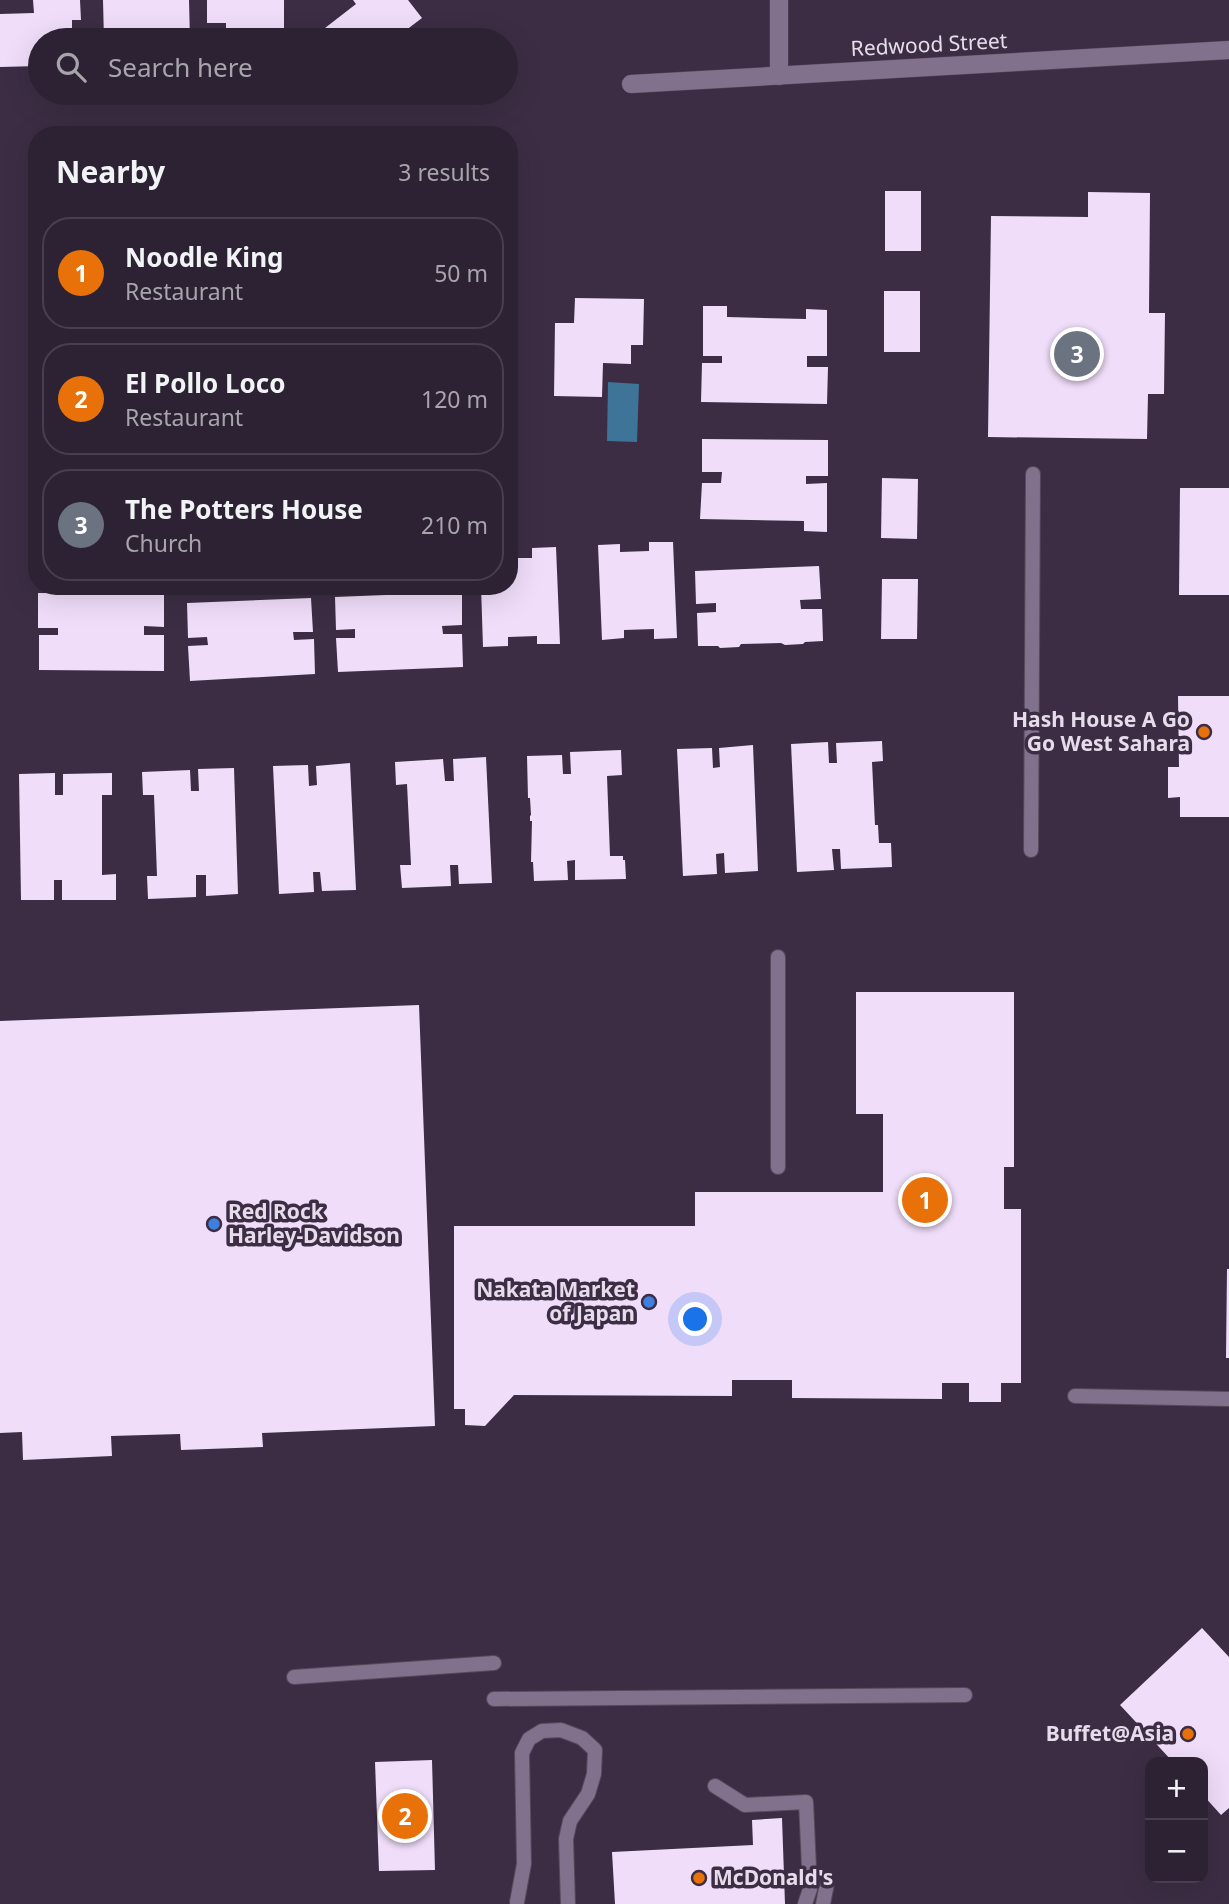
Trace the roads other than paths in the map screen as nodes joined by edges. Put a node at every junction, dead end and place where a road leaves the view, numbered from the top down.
1 (779, 0) edge
2 (1229, 50) edge
3 (779, 76) junction
4 (631, 84) dead end
5 (1033, 474) dead end
6 (1031, 850) dead end
7 (778, 957) dead end
8 (778, 1167) dead end
9 (1075, 1396) dead end
10 (1229, 1399) edge
11 (494, 1662) dead end
12 (294, 1678) dead end
13 (965, 1695) dead end
14 (494, 1699) dead end
15 (715, 1786) dead end
16 (827, 1884) dead end
17 (517, 1902) dead end
18 (568, 1904) edge
19 (805, 1904) edge
20 (823, 1904) edge

1 - 3 street
2 - 3 street, Redwood Street
3 - 4 street, Redwood Street
5 - 6 lane
7 - 8 lane
9 - 10 lane
11 - 12 lane
13 - 14 lane
15 - 19 lane
16 - 20 lane
17 - 18 lane

